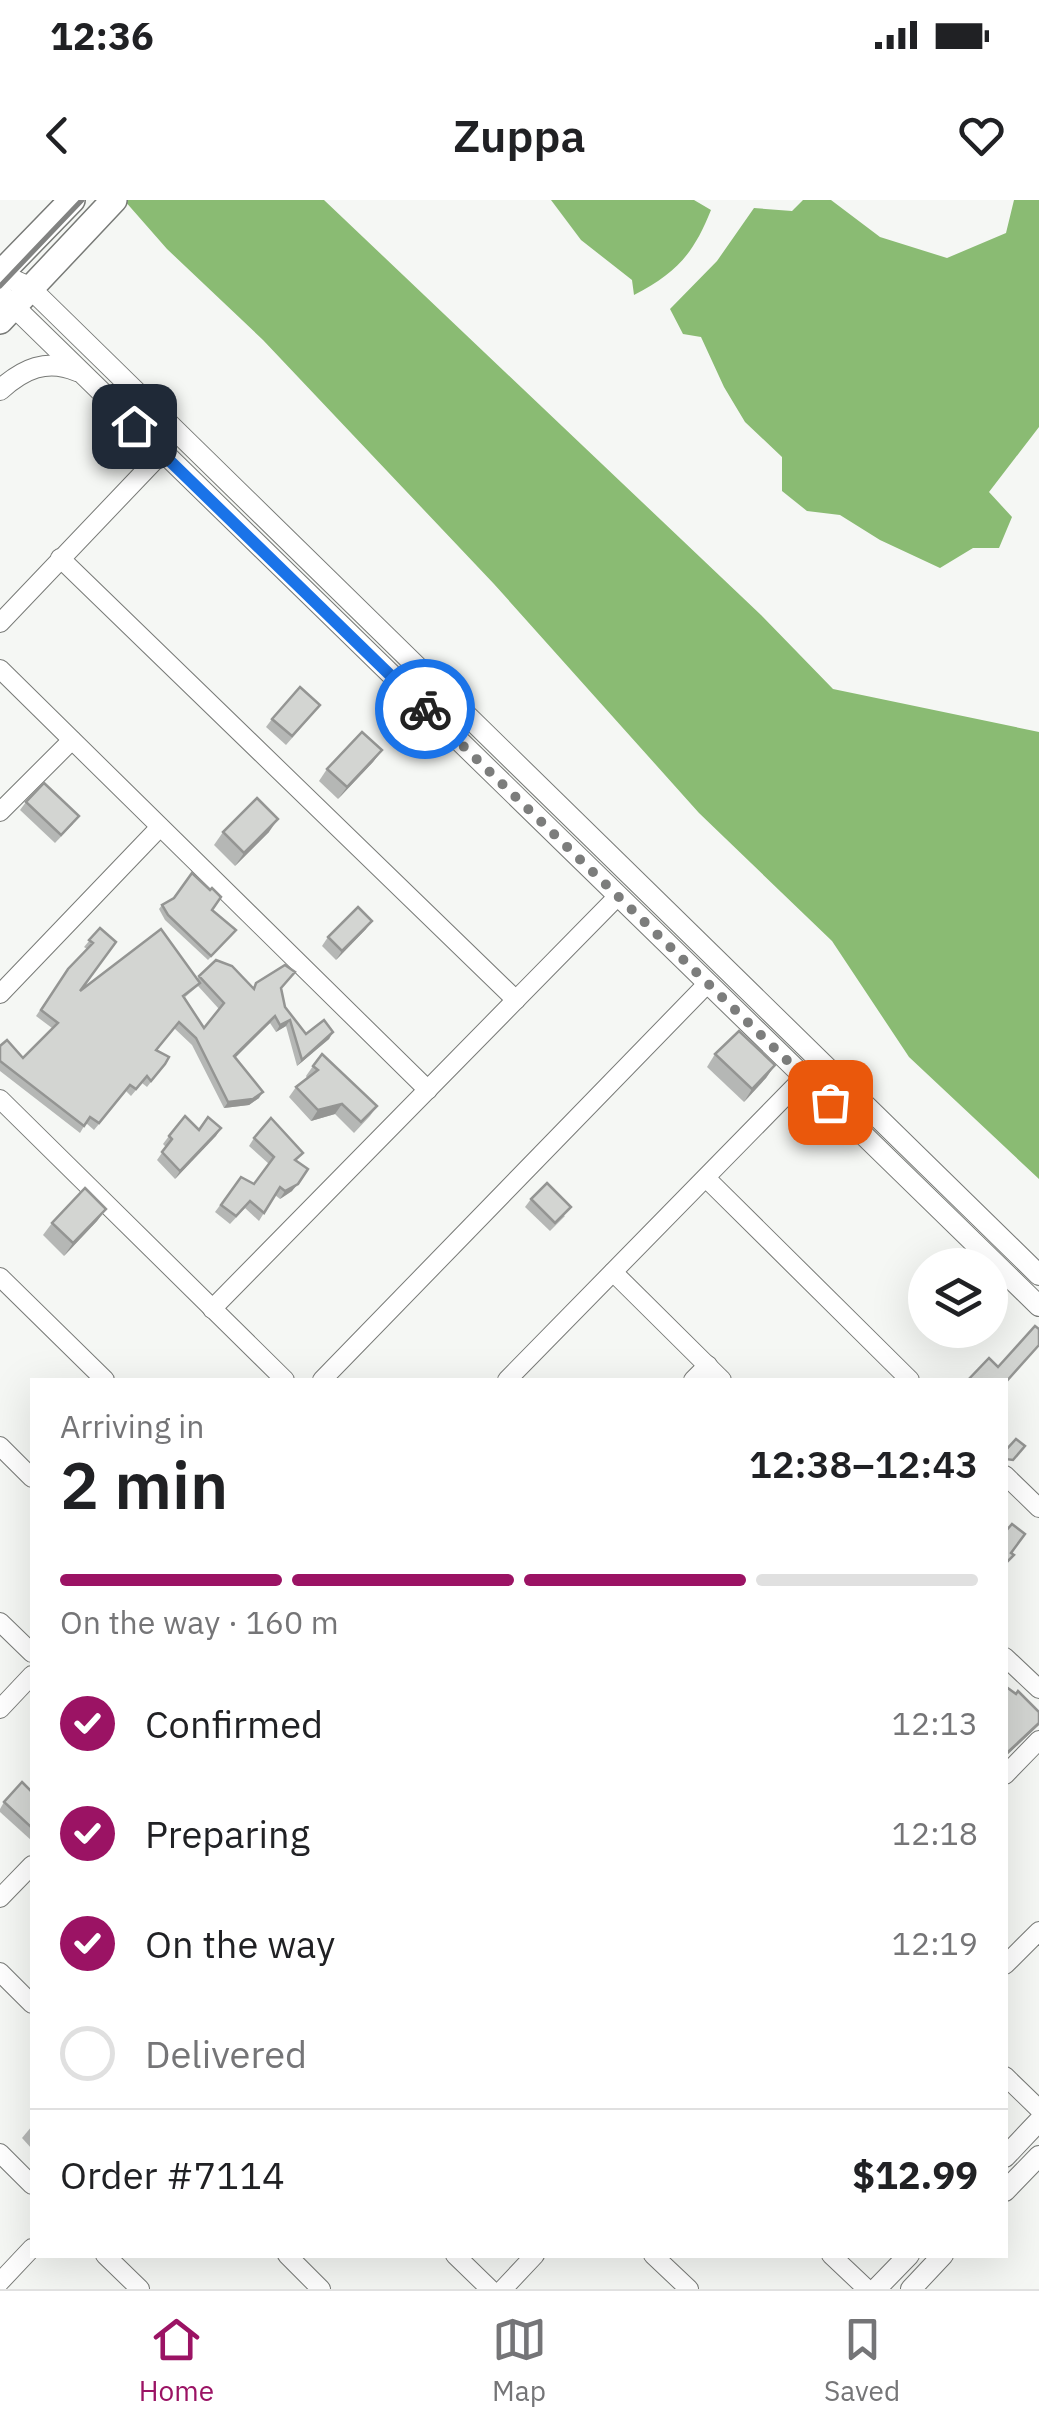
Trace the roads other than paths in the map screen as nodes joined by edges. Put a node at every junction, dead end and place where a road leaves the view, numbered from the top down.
1 (72, 200) edge
2 (114, 200) edge
3 (0, 274) edge
4 (11, 302) edge
5 (79, 371) junction
6 (0, 390) edge
7 (162, 453) junction
8 (60, 558) junction
9 (0, 623) edge
10 (0, 668) edge
11 (72, 740) junction
12 (0, 812) edge
13 (160, 827) junction
14 (618, 896) junction
15 (708, 983) junction
16 (0, 994) edge
17 (516, 1000) junction
18 (804, 1077) junction
19 (428, 1090) junction
20 (0, 1099) edge
21 (706, 1178) junction
22 (613, 1272) junction
23 (1039, 1275) edge
24 (0, 1277) edge
25 (1039, 1306) edge
26 (212, 1309) junction
27 (708, 1365) junction
28 (103, 1378) edge
29 (282, 1378) edge
30 (324, 1378) edge
31 (509, 1378) edge
32 (695, 1378) edge
33 (720, 1378) edge
34 (908, 1378) edge
35 (0, 1446) edge
36 (30, 1476) edge
37 (1008, 1478) edge
38 (1039, 1508) edge
39 (0, 1622) edge
40 (30, 1651) edge
41 (1008, 1660) edge
42 (30, 1677) edge
43 (1039, 1689) edge
44 (0, 1708) edge
45 (1039, 1740) edge
46 (1008, 1773) edge
47 (30, 1867) edge
48 (0, 1898) edge
49 (1039, 1931) edge
50 (1008, 1963) edge
51 (0, 1972) edge
52 (30, 2002) edge
53 (1008, 2079) edge
54 (1039, 2110) edge
55 (1039, 2122) edge
56 (0, 2153) edge
57 (1008, 2154) edge
58 (1039, 2156) edge
59 (30, 2183) edge
60 (1008, 2188) edge
61 (30, 2250) edge
62 (108, 2258) edge
63 (290, 2258) edge
64 (458, 2258) edge
65 (532, 2258) edge
66 (656, 2258) edge
67 (834, 2258) edge
68 (906, 2258) edge
69 (940, 2258) edge
70 (0, 2282) edge
71 (685, 2288) edge
72 (140, 2289) edge
73 (321, 2289) edge
74 (490, 2289) edge
75 (503, 2289) edge
76 (867, 2289) edge
77 (876, 2289) edge
78 (910, 2289) edge

1 - 3 main road
2 - 4 main road
3 - 4 street
4 - 5 street
4 - 23 street
5 - 6 street
5 - 7 street
7 - 8 street
7 - 14 street
8 - 9 street
8 - 17 street
10 - 11 street
11 - 12 street
11 - 13 street
13 - 16 street
13 - 19 street
14 - 15 street
14 - 17 street
15 - 18 street
15 - 30 street
17 - 19 street
18 - 21 street
18 - 25 street
19 - 26 street
20 - 26 street
21 - 22 street
21 - 34 street
22 - 27 street
22 - 31 street
24 - 28 street
26 - 29 street
27 - 32 street
27 - 33 street
35 - 36 street
37 - 38 street
39 - 40 street
41 - 43 street
42 - 44 street
45 - 46 street
47 - 48 street
49 - 50 street
51 - 52 street
53 - 54 street
55 - 57 street
56 - 59 street
58 - 60 street
61 - 70 street
62 - 72 street
63 - 73 street
64 - 74 street
65 - 75 street
66 - 71 street
67 - 76 street
68 - 77 street
69 - 78 street

